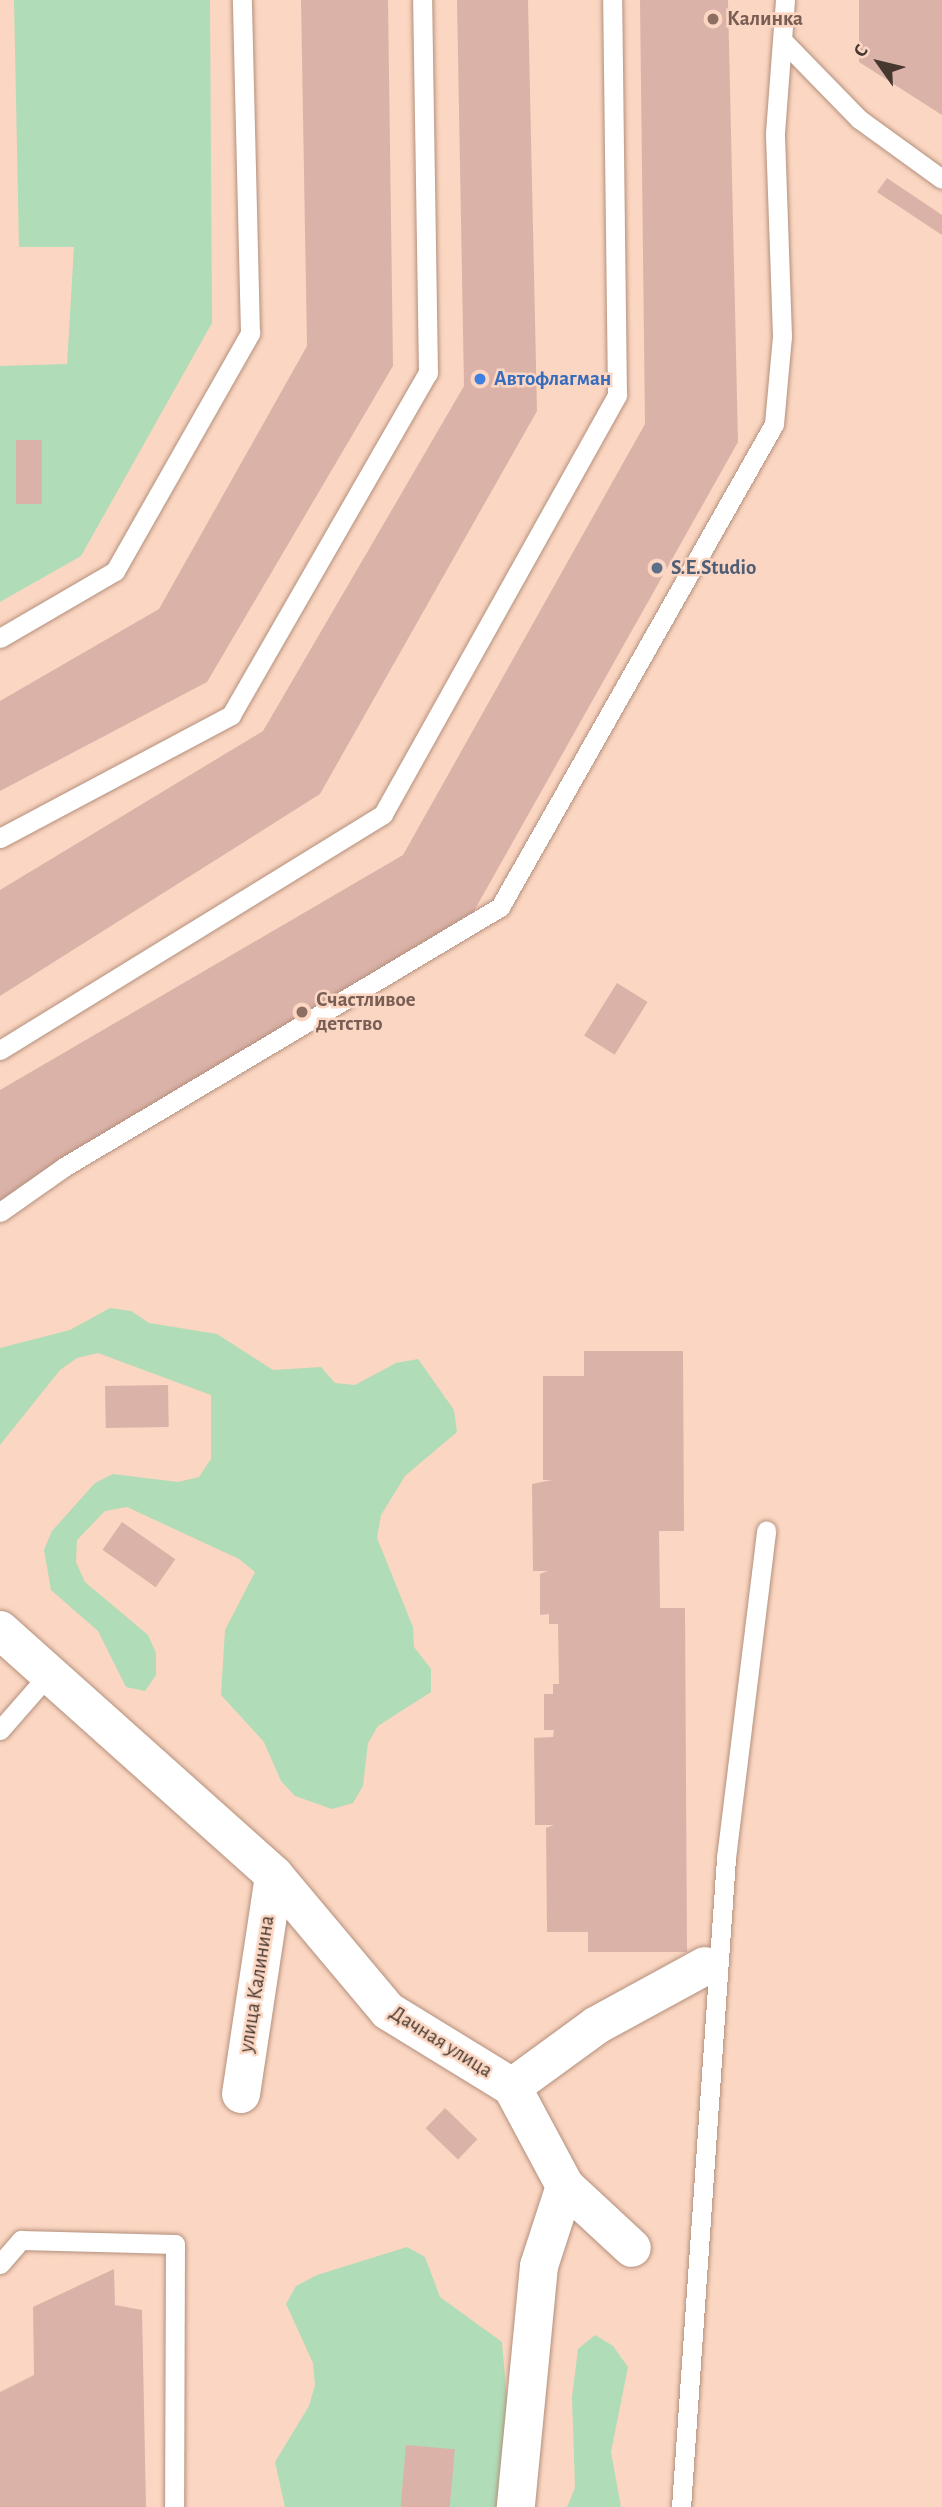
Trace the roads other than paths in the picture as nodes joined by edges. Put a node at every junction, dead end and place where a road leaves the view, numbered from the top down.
1 (242, 0) edge
2 (422, 0) edge
3 (612, 0) edge
4 (785, 0) edge
5 (783, 41) junction
6 (942, 179) edge
7 (0, 638) edge
8 (0, 838) edge
9 (0, 1050) edge
10 (0, 1212) edge
11 (766, 1530) dead end
12 (0, 1630) edge
13 (49, 1674) junction
14 (0, 1730) edge
15 (274, 1875) junction
16 (705, 1966) dead end
17 (512, 2087) junction
18 (241, 2094) dead end
19 (565, 2186) junction
20 (632, 2248) dead end
21 (0, 2264) edge
22 (174, 2507) edge
23 (516, 2507) edge
24 (681, 2507) edge

1 - 7 lane
2 - 8 lane
3 - 9 lane
4 - 5 lane
5 - 6 lane
5 - 10 lane
11 - 24 lane
12 - 13 street, Дачная улица
13 - 14 lane
13 - 15 street, Дачная улица
15 - 17 street, Дачная улица
15 - 18 street, улица Калинина
16 - 17 street
17 - 19 street, Дачная улица
19 - 20 street, Дачная улица
19 - 23 street
21 - 22 lane

